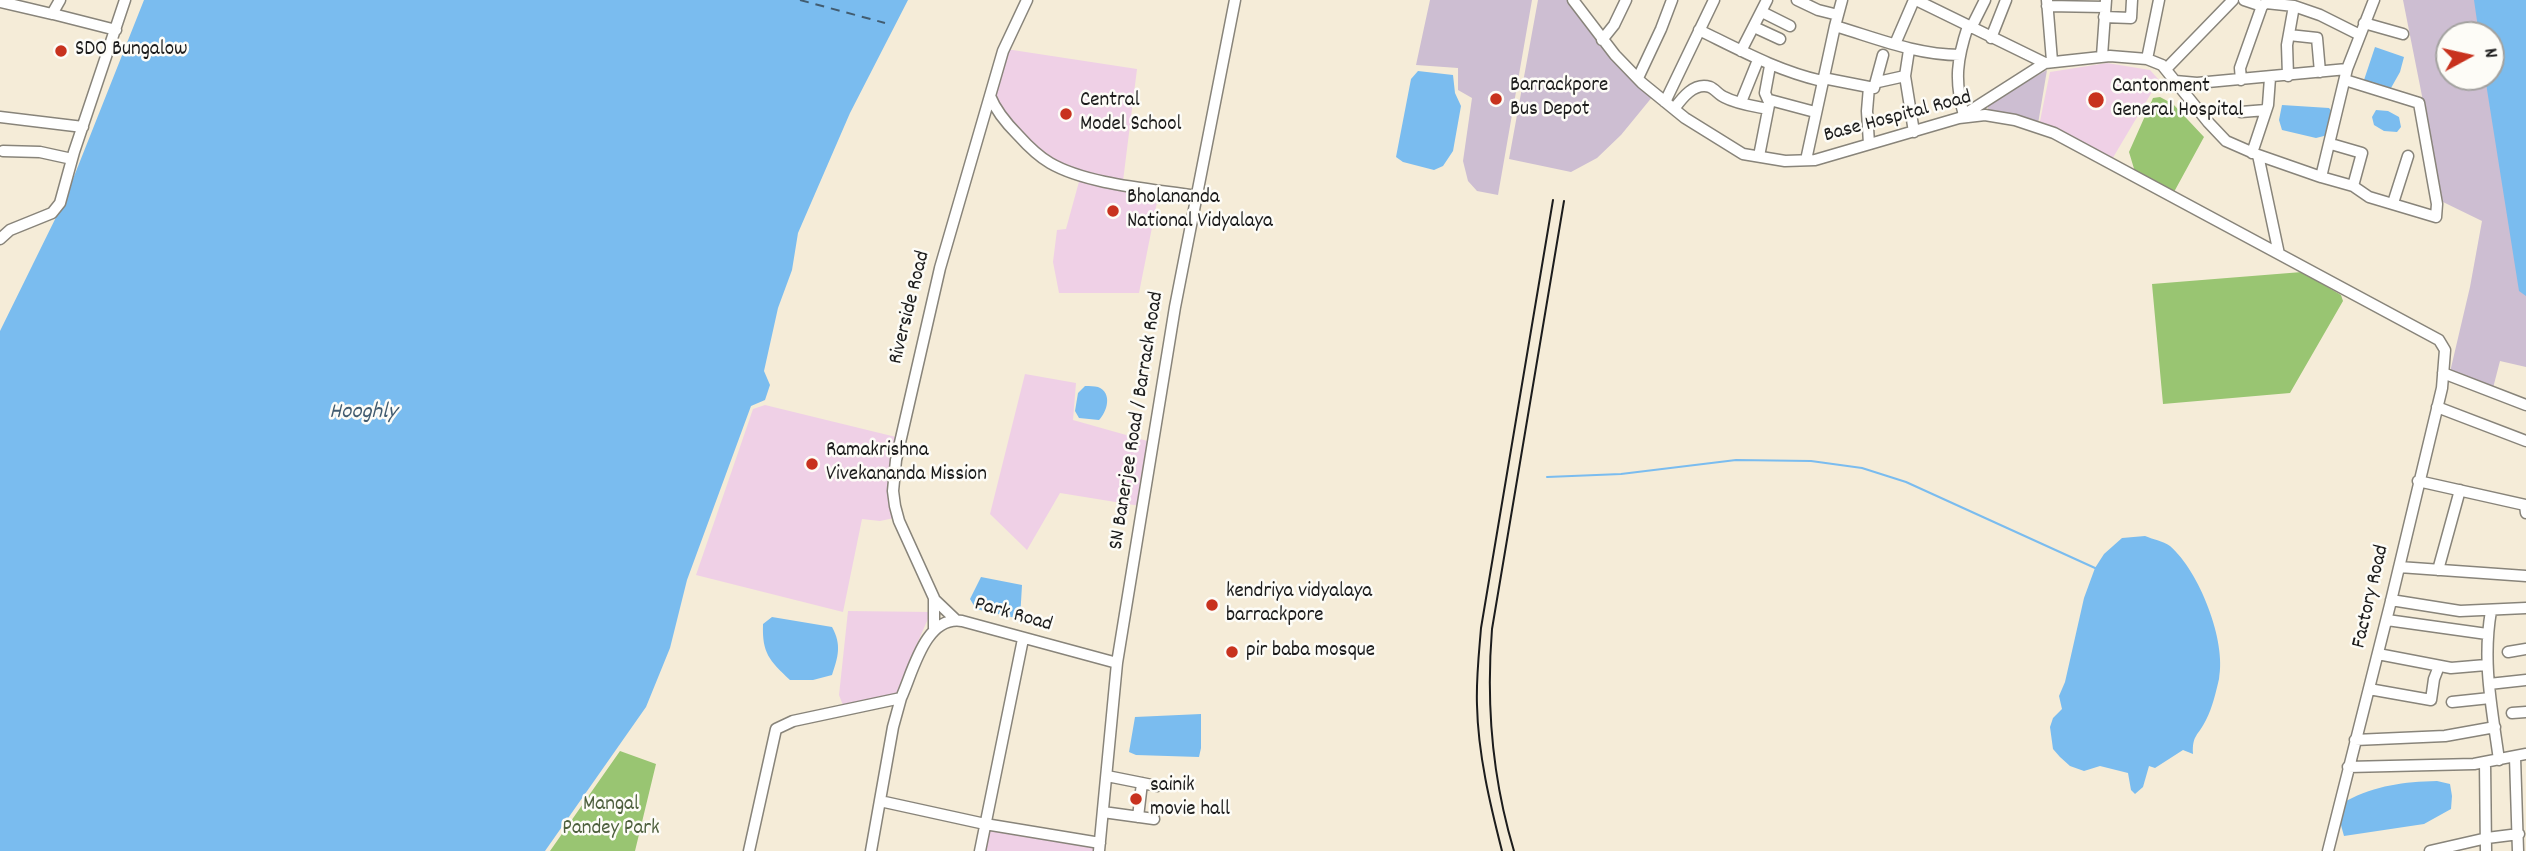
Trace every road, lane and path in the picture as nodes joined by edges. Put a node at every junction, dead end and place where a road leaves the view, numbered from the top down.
1 (60, 0) edge
2 (125, 0) edge
3 (1027, 0) edge
4 (1235, 0) edge
5 (1573, 0) edge
6 (1626, 0) edge
7 (1672, 0) edge
8 (1714, 0) edge
9 (1754, 0) edge
10 (1797, 0) edge
11 (1842, 0) edge
12 (1915, 0) edge
13 (1985, 0) edge
14 (2007, 0) edge
15 (2132, 0) edge
16 (2159, 0) edge
17 (2233, 0) edge
18 (2244, 0) edge
19 (2374, 0) edge
20 (1, 2) edge
21 (2047, 3) edge
22 (1765, 5) edge
23 (2262, 6) junction
24 (2294, 6) junction
25 (2105, 8) edge
26 (53, 14) junction
27 (1838, 15) junction
28 (2364, 23) junction
29 (1790, 26) dead end
30 (1835, 26) junction
31 (1754, 27) junction
32 (1969, 27) junction
33 (116, 30) junction
34 (1699, 30) junction
35 (2403, 34) dead end
36 (2289, 35) junction
37 (2360, 35) junction
38 (1992, 38) junction
39 (1780, 39) dead end
40 (1602, 40) junction
41 (1895, 44) junction
42 (1909, 50) junction
43 (1741, 51) junction
44 (1883, 55) dead end
45 (1960, 55) junction
46 (2102, 56) junction
47 (2147, 59) junction
48 (1758, 60) junction
49 (2049, 62) junction
50 (1770, 66) junction
51 (2165, 69) junction
52 (2320, 72) junction
53 (2346, 74) junction
54 (1905, 76) junction
55 (2288, 76) junction
56 (1637, 78) junction
57 (2270, 78) junction
58 (1823, 80) junction
59 (2241, 80) junction
60 (2175, 81) junction
61 (1873, 84) junction
62 (990, 95) junction
63 (1665, 102) junction
64 (1741, 102) junction
65 (1768, 106) junction
66 (1674, 109) junction
67 (2266, 110) junction
68 (1815, 112) junction
69 (2241, 112) dead end
70 (1962, 116) junction
71 (0, 117) edge
72 (83, 127) junction
73 (1914, 132) junction
74 (1869, 144) junction
75 (2331, 144) junction
76 (4, 151) dead end
77 (2255, 154) junction
78 (1759, 156) junction
79 (2409, 156) dead end
80 (72, 159) junction
81 (1806, 160) junction
82 (2322, 177) junction
83 (2353, 186) junction
84 (1197, 196) junction
85 (2393, 203) junction
86 (0, 239) edge
87 (2279, 254) junction
88 (2445, 350) joint
89 (2443, 373) junction
90 (2526, 405) edge
91 (2437, 407) junction
92 (2526, 441) edge
93 (2418, 481) junction
94 (2460, 490) junction
95 (2526, 513) edge
96 (2399, 567) junction
97 (2438, 570) junction
98 (2526, 576) edge
99 (934, 598) junction
100 (2392, 600) junction
101 (2526, 608) edge
102 (2491, 611) junction
103 (956, 620) junction
104 (2387, 620) junction
105 (934, 628) junction
106 (2487, 634) junction
107 (1023, 639) junction
108 (2526, 649) edge
109 (2508, 652) dead end
110 (2378, 654) junction
111 (1117, 663) junction
112 (2486, 665) junction
113 (2439, 666) junction
114 (2526, 680) edge
115 (2489, 684) junction
116 (2369, 689) junction
117 (901, 698) junction
118 (2490, 698) junction
119 (2452, 702) dead end
120 (880, 703) junction
121 (2526, 712) edge
122 (2512, 713) dead end
123 (895, 716) junction
124 (2495, 727) junction
125 (2355, 740) junction
126 (2521, 755) edge
127 (2499, 760) junction
128 (2485, 762) junction
129 (2348, 767) junction
130 (1107, 776) junction
131 (1142, 783) junction
132 (1157, 786) dead end
133 (880, 801) junction
134 (1103, 812) junction
135 (1138, 817) junction
136 (1154, 819) dead end
137 (985, 824) junction
138 (2519, 834) junction
139 (2487, 838) junction
140 (1100, 847) edge
141 (2454, 848) edge
142 (749, 851) edge
143 (870, 851) edge
144 (980, 851) edge
145 (2328, 851) edge
146 (2430, 851) edge
147 (2486, 851) edge
148 (2518, 851) edge

1 - 26 street
2 - 33 street
3 - 62 street, Riverside Road
4 - 84 street, SN Banerjee Road / Barrack Road
5 - 40 street, Base Hospital Road
6 - 40 street
7 - 56 street
8 - 34 street
9 - 22 street
10 - 27 street
11 - 27 street
12 - 32 street
12 - 41 street
13 - 32 street
14 - 38 street
15 - 25 street
16 - 47 street
17 - 51 street
18 - 23 street
19 - 28 street
20 - 26 street
21 - 25 street
21 - 49 street
22 - 29 street
22 - 31 street
23 - 24 street
23 - 59 street
24 - 36 street
24 - 37 street
25 - 46 street
26 - 33 street
27 - 30 street
28 - 35 street
28 - 37 street
30 - 41 street
30 - 58 street
31 - 39 street
31 - 43 street
32 - 38 street
32 - 45 street
33 - 72 street
34 - 43 street
34 - 63 street
36 - 52 street
36 - 55 street
37 - 53 street
38 - 49 street
40 - 56 street, Base Hospital Road
41 - 42 street
42 - 45 street
42 - 54 street
43 - 48 street
44 - 61 street
45 - 70 street
46 - 47 street
46 - 49 street
47 - 51 street
48 - 50 street
48 - 64 street
49 - 70 street
50 - 58 street
50 - 65 street
51 - 60 street
52 - 53 street
52 - 55 street
53 - 75 street
53 - 85 street
54 - 61 street
54 - 73 street
55 - 57 street
56 - 63 street, Base Hospital Road
57 - 59 street
57 - 67 street
58 - 61 street
58 - 68 street
59 - 60 street
60 - 77 street
61 - 74 street
62 - 84 street
62 - 99 street, Riverside Road
63 - 66 street, Base Hospital Road
64 - 65 street
64 - 66 street
65 - 68 street
65 - 78 street
66 - 78 street, Base Hospital Road
67 - 69 street
67 - 77 street
68 - 81 street
70 - 73 street, Base Hospital Road
70 - 87 street, Base Hospital Road
71 - 72 street
72 - 80 street
73 - 74 street, Base Hospital Road
74 - 81 street, Base Hospital Road
75 - 82 street
75 - 83 street
76 - 80 street
77 - 82 street
77 - 87 street
78 - 81 street, Base Hospital Road
79 - 85 street
80 - 86 street
82 - 83 street
83 - 85 street
84 - 111 street, SN Banerjee Road / Barrack Road
87 - 88 street, Base Hospital Road
88 - 89 street, Factory Road
89 - 90 street
89 - 91 street, Factory Road
91 - 92 street
91 - 93 street, Factory Road
93 - 94 street
93 - 96 street, Factory Road
94 - 95 street
94 - 97 street
96 - 97 street
96 - 100 street, Factory Road
97 - 98 street
99 - 103 street
99 - 105 street, Riverside Road
100 - 102 street
100 - 104 street, Factory Road
101 - 102 street
102 - 106 street
103 - 105 street, Park Road
103 - 107 street, Park Road
104 - 106 street
104 - 110 street, Factory Road
105 - 117 street
106 - 112 street
107 - 111 street, Park Road
107 - 137 street
108 - 109 street
110 - 113 street
110 - 116 street, Factory Road
111 - 130 street, SN Banerjee Road / Barrack Road
112 - 113 street
112 - 115 street
113 - 116 street
114 - 115 street
115 - 118 street
116 - 125 street, Factory Road
117 - 120 street
117 - 123 street
118 - 119 street
118 - 124 street
120 - 123 street
120 - 142 street
121 - 122 street
123 - 133 street
124 - 125 street
124 - 127 street
125 - 129 street, Factory Road
126 - 127 street
126 - 138 street
127 - 128 street
128 - 129 street
128 - 139 street
129 - 145 street, Factory Road
130 - 131 street
130 - 134 street, SN Banerjee Road / Barrack Road
131 - 132 street
131 - 135 street
133 - 137 street
133 - 143 street
134 - 135 street
134 - 140 street, SN Banerjee Road / Barrack Road
135 - 136 street
137 - 140 street
137 - 144 street
138 - 139 street
138 - 148 street
139 - 141 street
139 - 147 street
141 - 146 street

